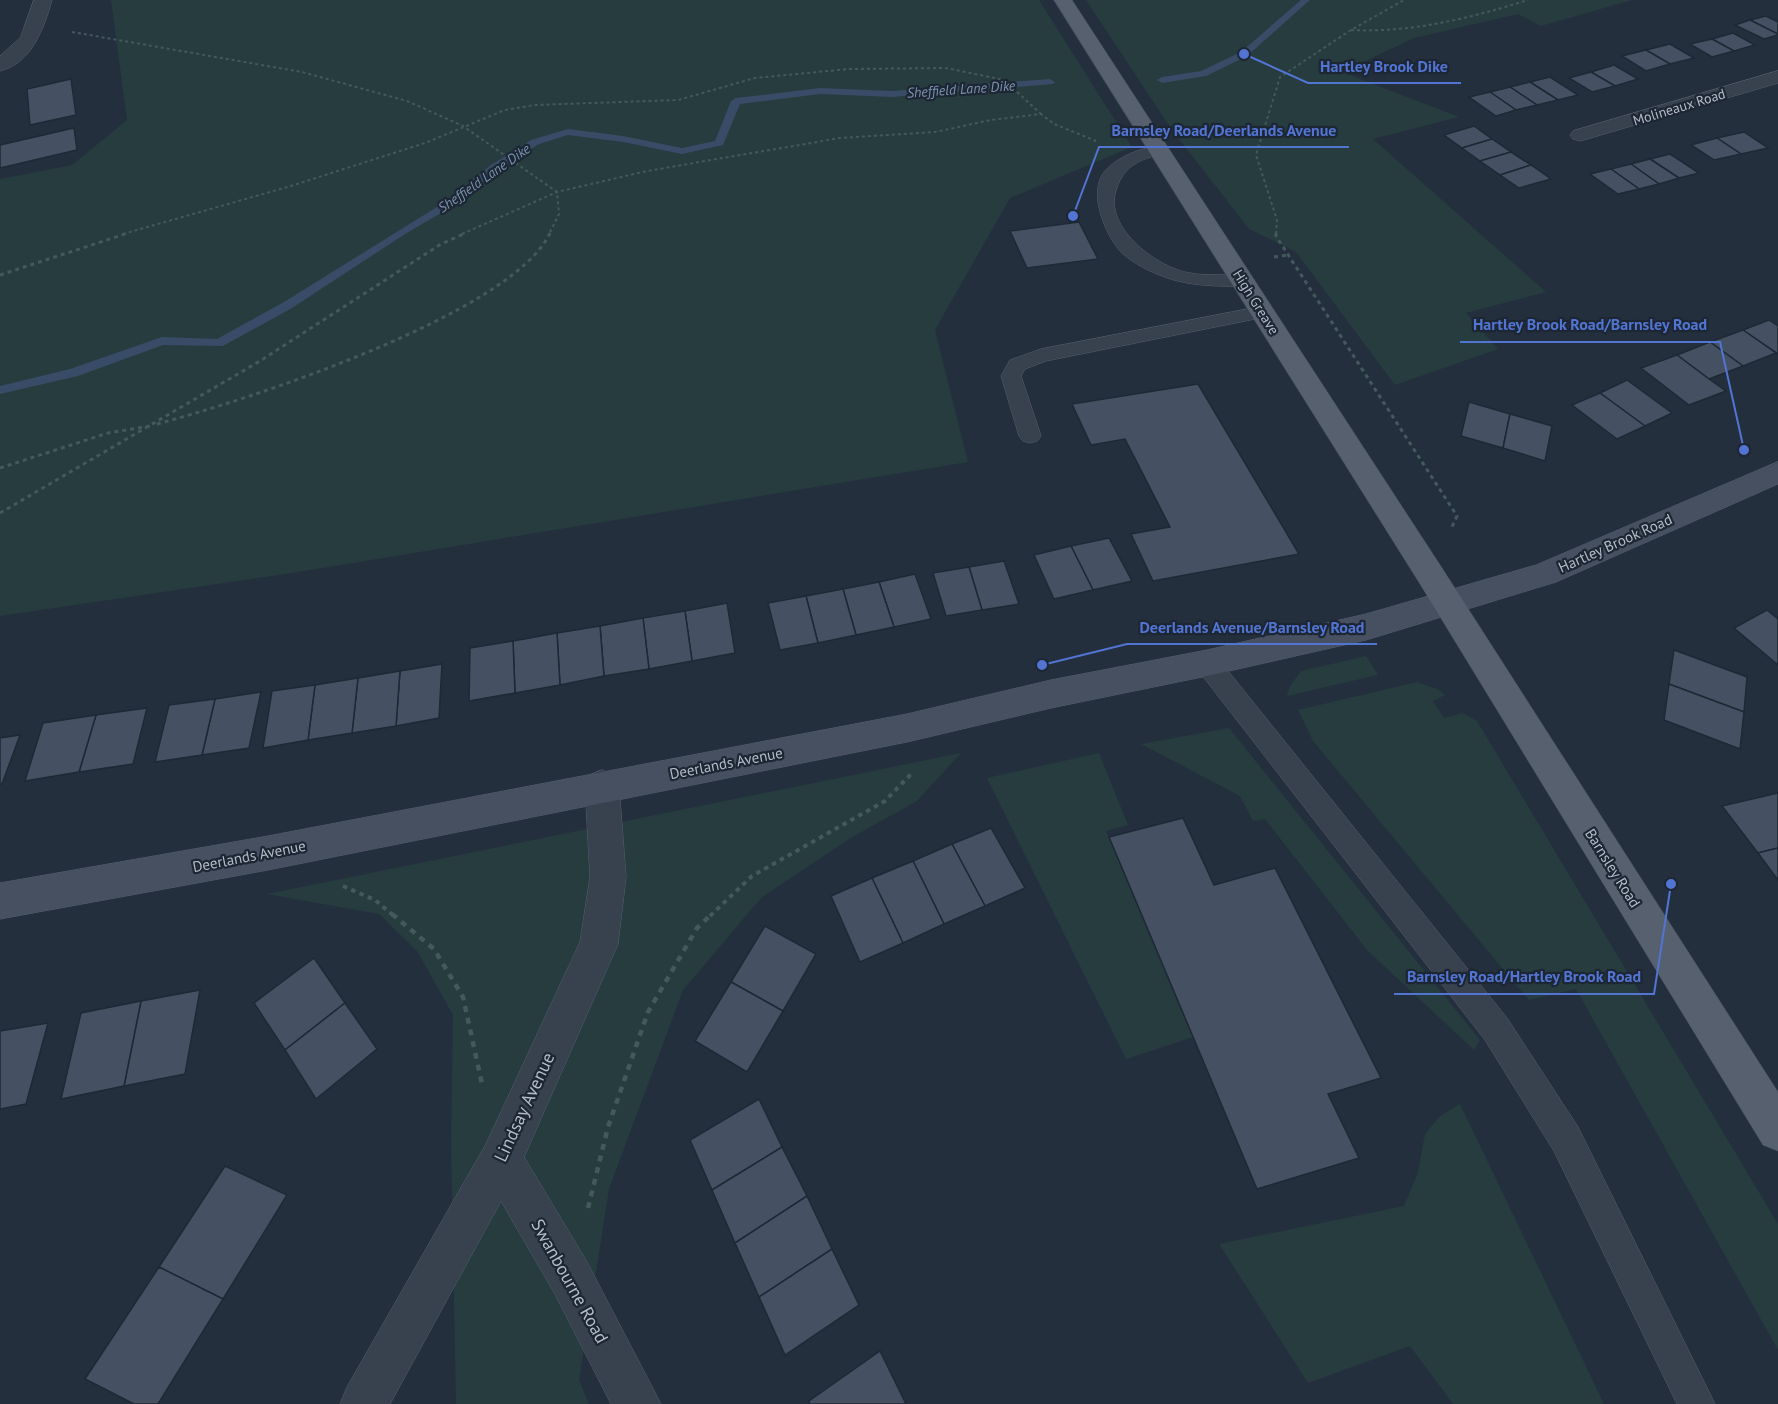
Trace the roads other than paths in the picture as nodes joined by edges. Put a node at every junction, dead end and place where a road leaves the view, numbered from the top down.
1 (43, 0) edge
2 (1063, 0) edge
3 (0, 65) edge
4 (1778, 77) edge
5 (1580, 135) dead end
6 (1158, 150) junction
7 (1243, 280) junction
8 (1263, 312) junction
9 (1030, 436) dead end
10 (1778, 472) edge
11 (1440, 590) junction
12 (1208, 663) junction
13 (602, 786) junction
14 (0, 901) edge
15 (1778, 1130) edge
16 (501, 1159) junction
17 (364, 1404) edge
18 (637, 1404) edge
19 (1696, 1404) edge

1 - 3 street
2 - 6 main road, High Greave
4 - 5 street, Molineaux Road
6 - 7 main road, High Greave
6 - 7 lane
7 - 8 main road, High Greave
8 - 9 lane
8 - 11 main road, High Greave
10 - 11 street, Hartley Brook Road
11 - 12 street, Deerlands Avenue
11 - 15 main road, Barnsley Road
12 - 13 street, Deerlands Avenue
12 - 19 lane
13 - 14 street, Deerlands Avenue
13 - 16 street, Lindsay Avenue
16 - 17 street, Lindsay Avenue
16 - 18 street, Swanbourne Road

